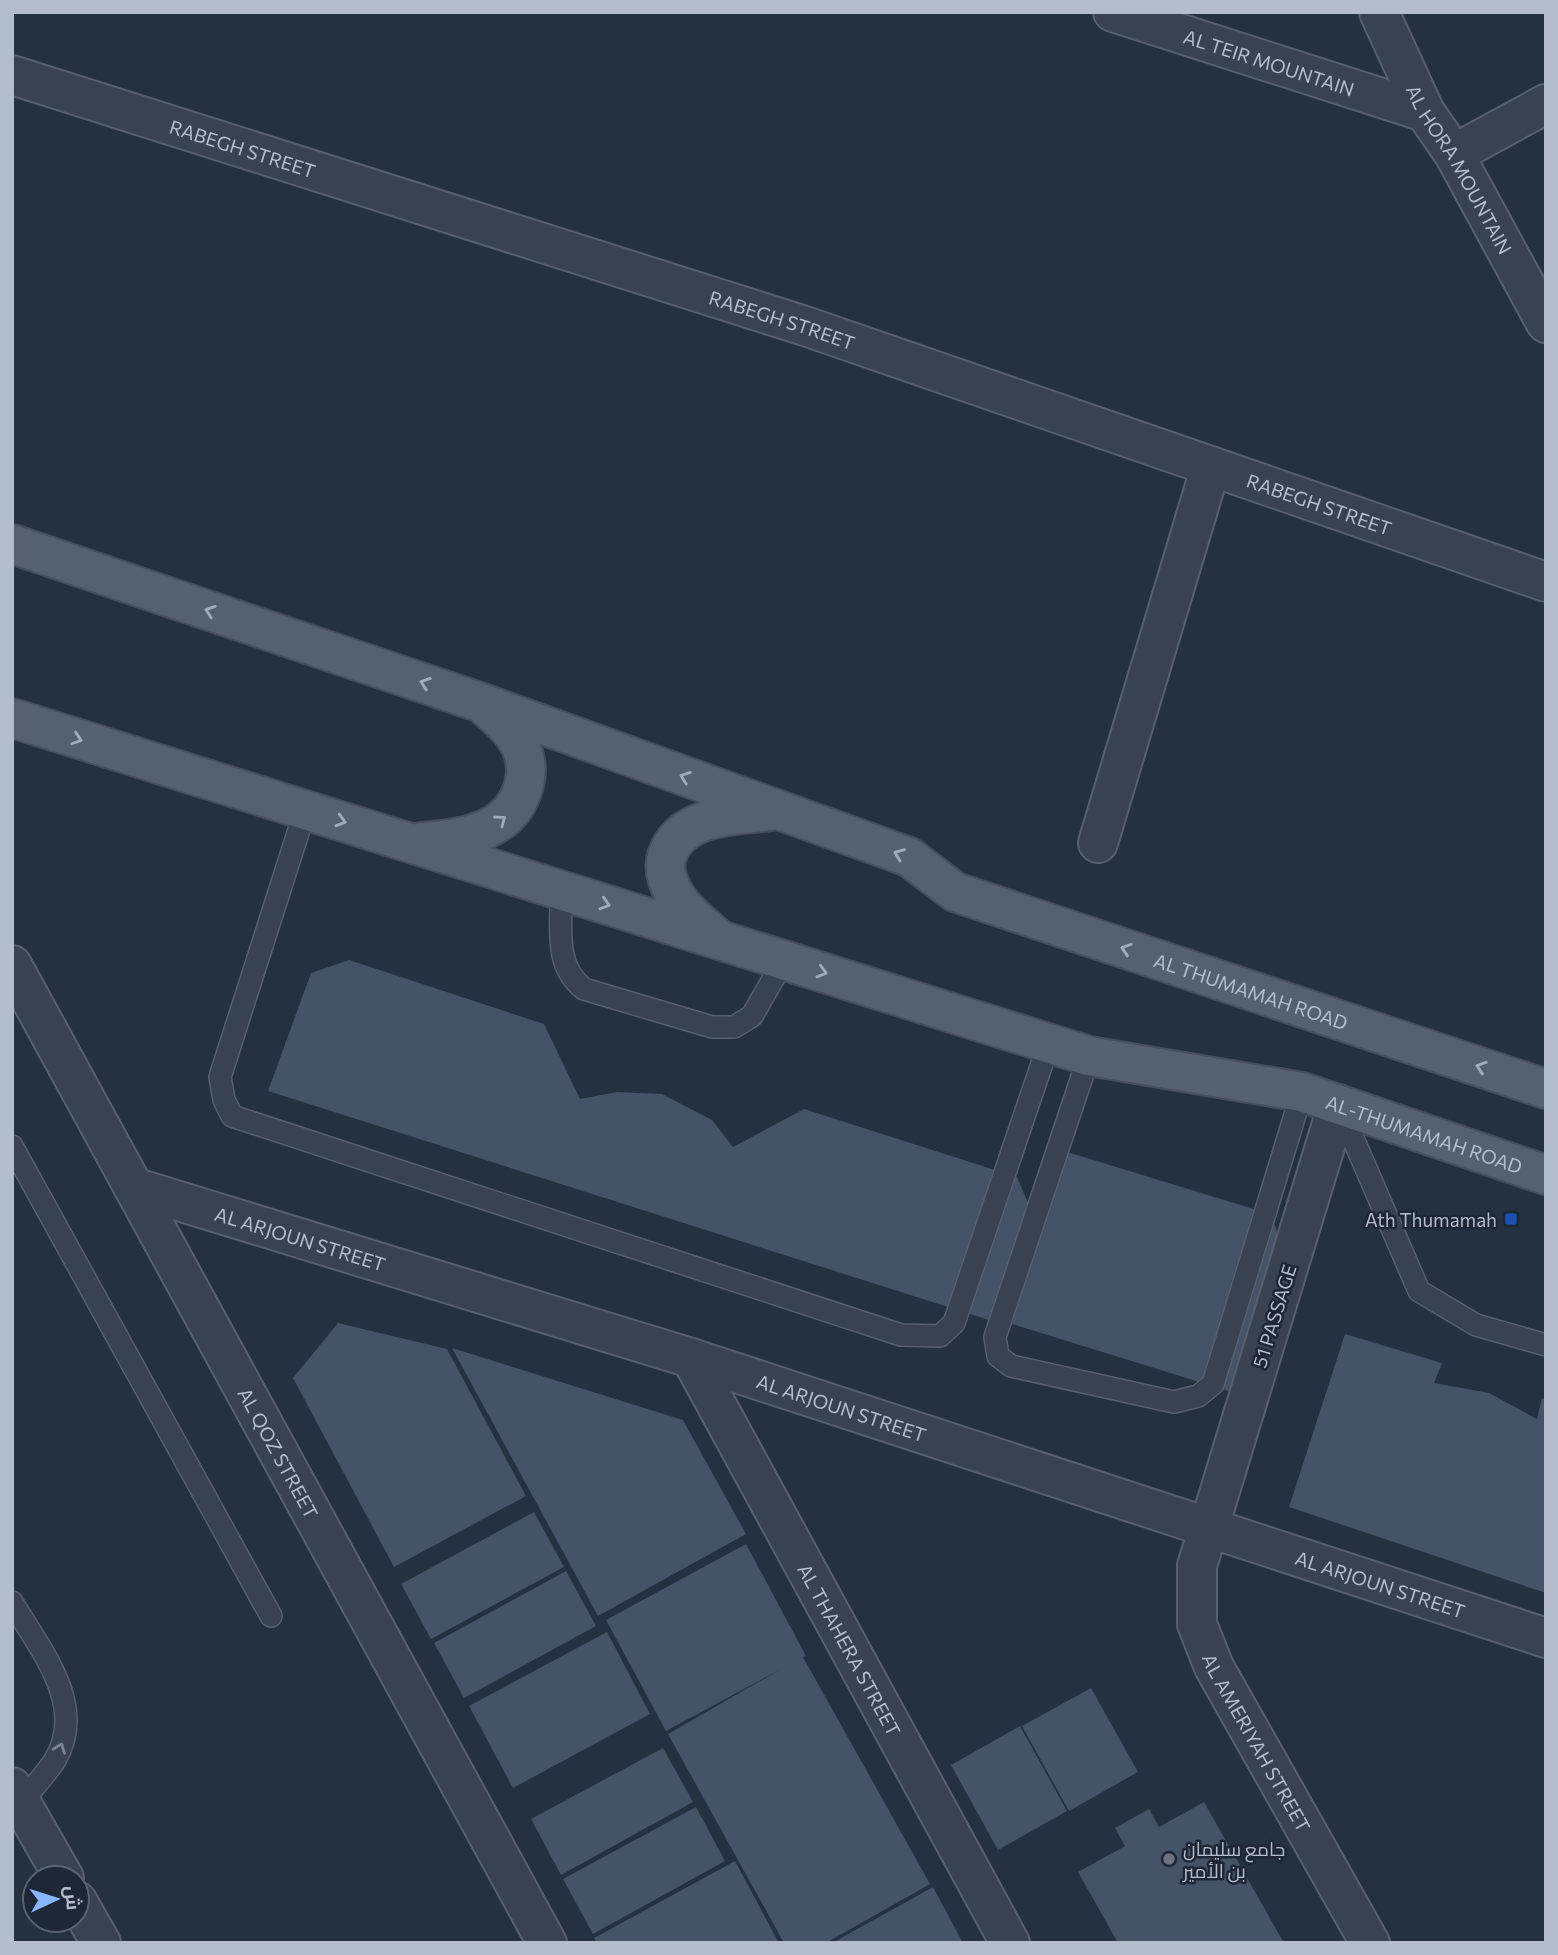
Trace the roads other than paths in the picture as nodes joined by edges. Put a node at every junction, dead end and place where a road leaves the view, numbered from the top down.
1 (1113, 12) edge
2 (1386, 14) edge
3 (12, 75) edge
4 (1546, 104) edge
5 (1425, 111) junction
6 (1454, 154) junction
7 (1546, 323) edge
8 (1211, 466) junction
9 (12, 544) edge
10 (1546, 582) edge
11 (482, 703) junction
12 (12, 718) edge
13 (776, 810) junction
14 (305, 811) junction
15 (413, 842) junction
16 (1098, 844) dead end
17 (561, 891) junction
18 (719, 940) junction
19 (784, 960) junction
20 (12, 965) edge
21 (1049, 1043) junction
22 (1089, 1056) junction
23 (1546, 1088) edge
24 (1303, 1092) junction
25 (1338, 1104) junction
26 (12, 1146) edge
27 (1546, 1175) edge
28 (133, 1187) junction
29 (1546, 1345) edge
30 (691, 1358) junction
31 (1209, 1528) junction
32 (12, 1602) edge
33 (271, 1616) dead end
34 (1546, 1639) edge
35 (17, 1795) edge
36 (56, 1864) edge
37 (91, 1926) edge
38 (101, 1943) edge
39 (547, 1943) edge
40 (1010, 1943) edge
41 (1370, 1943) edge

1 - 5 street, AL TEIR MOUNTAIN
2 - 5 street, AL HORA MOUNTAIN
3 - 8 street, RABEGH STREET
4 - 6 street
5 - 6 street, AL HORA MOUNTAIN
6 - 7 street, AL HORA MOUNTAIN
8 - 10 street, RABEGH STREET
8 - 16 street
11 -> 9 main road, AL THUMAMAH ROAD
13 -> 11 main road, AL THUMAMAH ROAD
15 -> 11 main road
12 -> 14 main road, AL-THUMAMAH ROAD
13 - 18 main road
23 -> 13 main road, AL THUMAMAH ROAD
14 -> 15 main road, AL-THUMAMAH ROAD
14 - 21 lane
15 - 17 main road, AL-THUMAMAH ROAD
17 -> 18 main road, AL-THUMAMAH ROAD
17 - 19 lane
18 - 19 main road, AL-THUMAMAH ROAD
19 -> 21 main road, AL-THUMAMAH ROAD
20 - 28 street, AL QOZ STREET
21 - 22 main road, AL-THUMAMAH ROAD
22 - 24 main road, AL-THUMAMAH ROAD
22 - 24 lane
24 - 25 main road, AL-THUMAMAH ROAD
25 - 27 main road, AL-THUMAMAH ROAD
25 - 29 lane
25 - 31 street, 51 PASSAGE
26 - 33 lane
28 - 30 street, AL ARJOUN STREET
28 - 39 street, AL QOZ STREET
30 - 31 street, AL ARJOUN STREET
30 - 40 street, AL THAHERA STREET
31 - 34 street, AL ARJOUN STREET
31 - 41 street, AL AMERIYAH STREET
35 -> 32 lane
35 - 36 street
37 - 38 street

